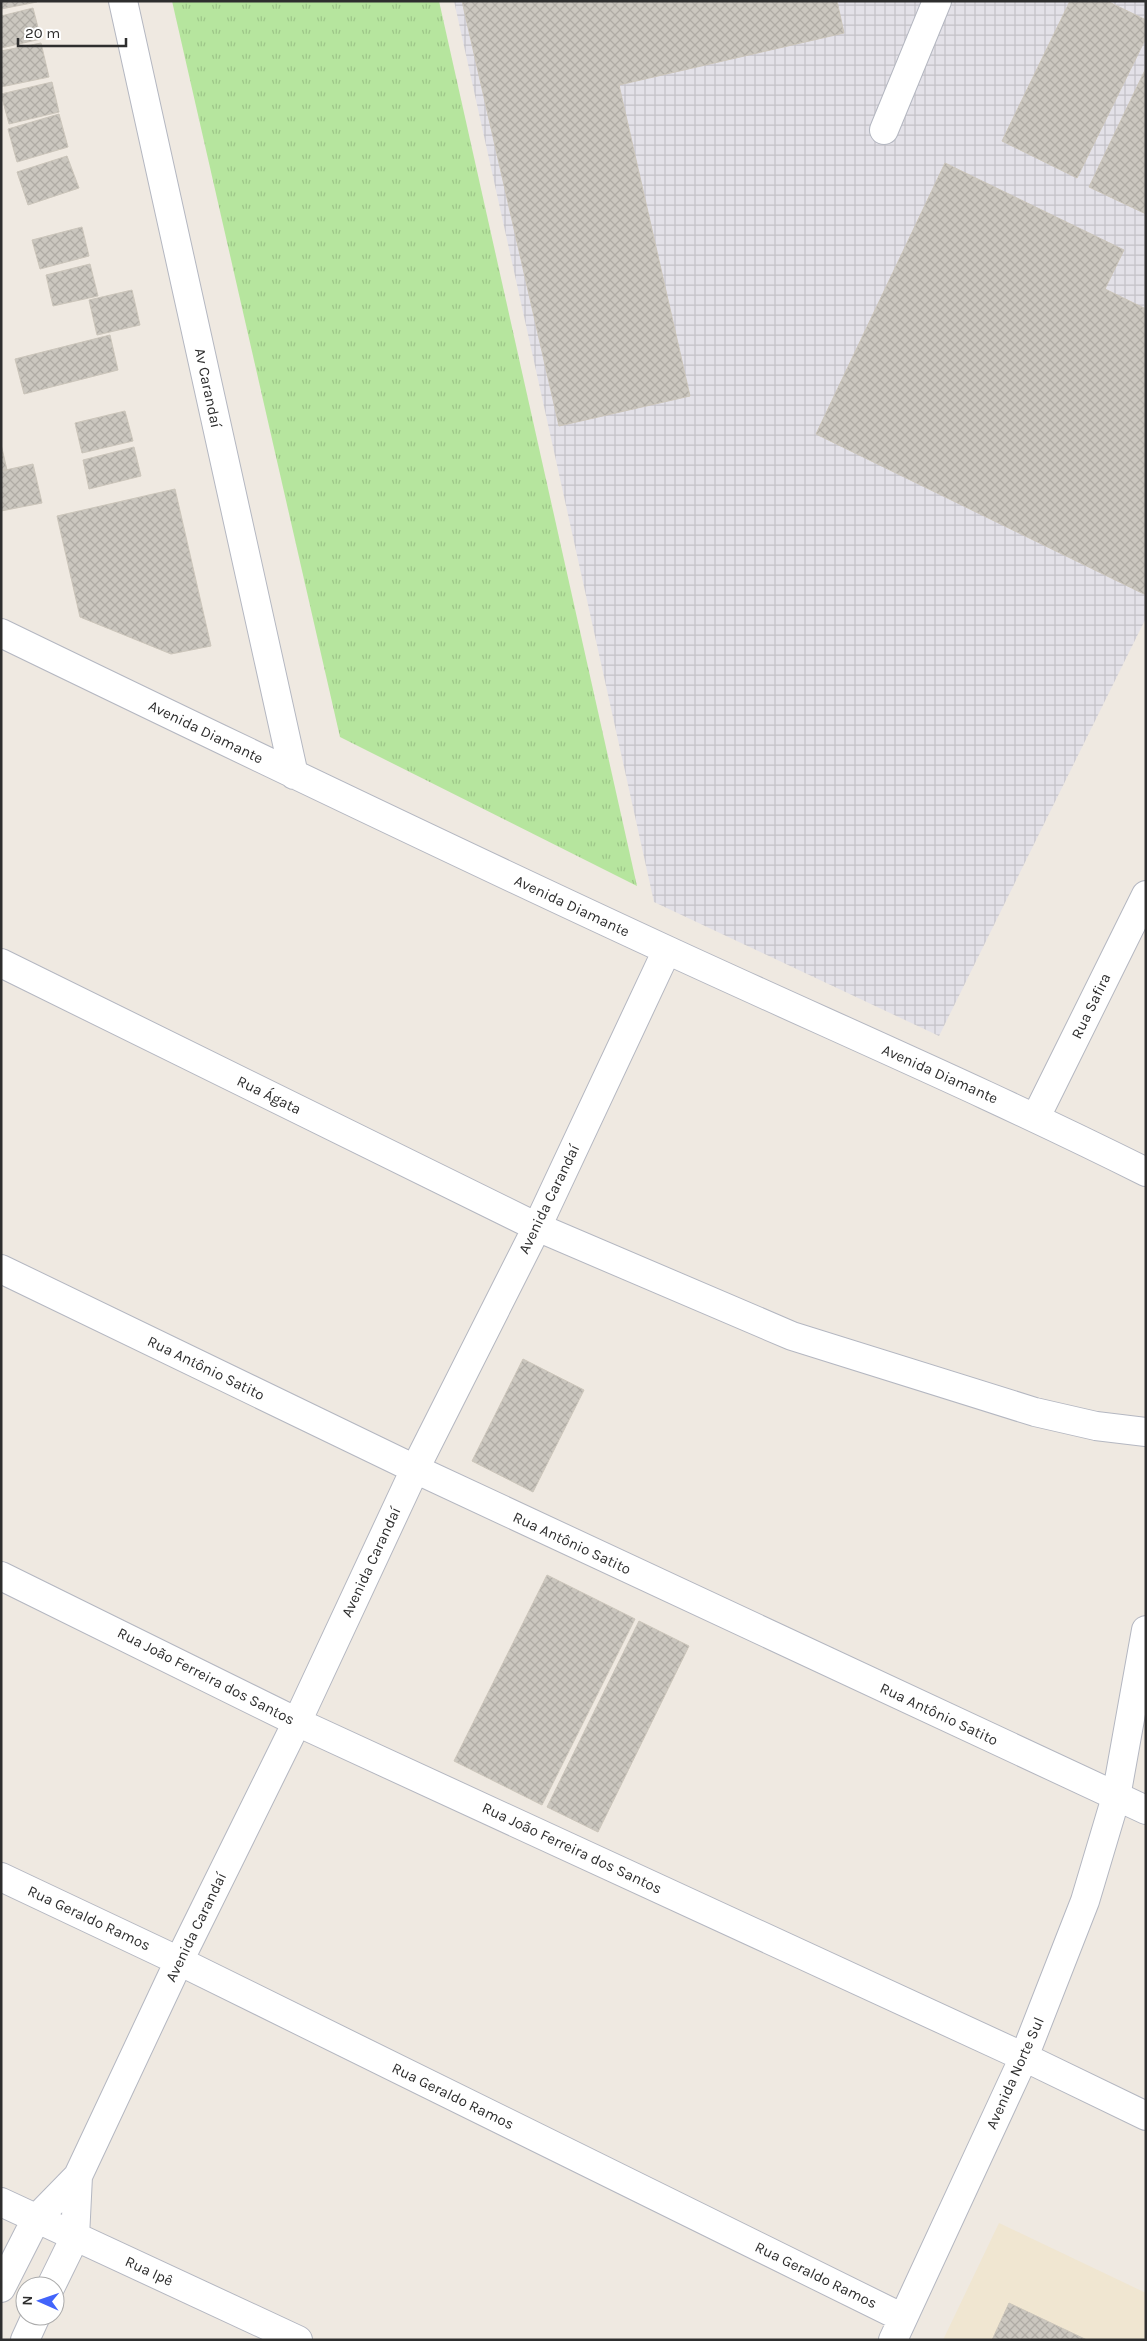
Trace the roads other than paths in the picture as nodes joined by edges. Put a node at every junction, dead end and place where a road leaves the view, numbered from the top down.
1 (123, 1) edge
2 (937, 1) edge
3 (884, 130) dead end
4 (1, 633) edge
5 (294, 775) junction
6 (1146, 895) edge
7 (667, 950) junction
8 (1, 963) edge
9 (1036, 1117) junction
10 (1146, 1172) edge
11 (537, 1227) junction
12 (1, 1269) edge
13 (1146, 1432) edge
14 (415, 1469) junction
15 (1, 1576) edge
16 (1146, 1630) edge
17 (298, 1722) junction
18 (1116, 1797) junction
19 (1146, 1810) edge
20 (1, 1877) edge
21 (179, 1961) junction
22 (1024, 2057) junction
23 (1146, 2116) edge
24 (78, 2176) junction
25 (1, 2202) edge
26 (36, 2219) junction
27 (75, 2237) junction
28 (56, 2276) edge
29 (1, 2288) edge
30 (31, 2326) edge
31 (898, 2329) edge
32 (25, 2340) edge
33 (298, 2340) edge

1 - 5 street, Av Carandaí
2 - 3 street
4 - 5 street, Avenida Diamante
5 - 7 street, Avenida Diamante
6 - 9 street, Rua Safira
7 - 9 street, Avenida Diamante
7 - 11 street, Avenida Carandaí
8 - 11 street, Rua Ágata
9 - 10 street, Avenida Diamante
11 - 13 street, Rua Ágata
11 - 14 street, Avenida Carandaí
12 - 14 street, Rua Antônio Satito
14 - 17 street, Avenida Carandaí
14 - 18 street, Rua Antônio Satito
15 - 17 street, Rua João Ferreira dos Santos
16 - 18 street, Avenida Norte Sul
17 - 21 street, Avenida Carandaí
17 - 22 street, Rua João Ferreira dos Santos
18 - 19 street, Rua Antônio Satito
18 - 22 street, Avenida Norte Sul
20 - 21 street, Rua Geraldo Ramos
21 - 24 street, Avenida Carandaí
21 - 31 street, Rua Geraldo Ramos
22 - 23 street, Rua João Ferreira dos Santos
22 - 31 street, Avenida Norte Sul
24 - 26 street, Avenida Carandaí
24 - 27 street, Avenida Carandaí
25 - 26 street, Rua Ipê
26 - 27 street, Rua Ipê
26 - 29 street, Avenida Carandaí
27 - 28 street, Avenida Carandaí
27 - 33 street, Rua Ipê
30 - 32 street

